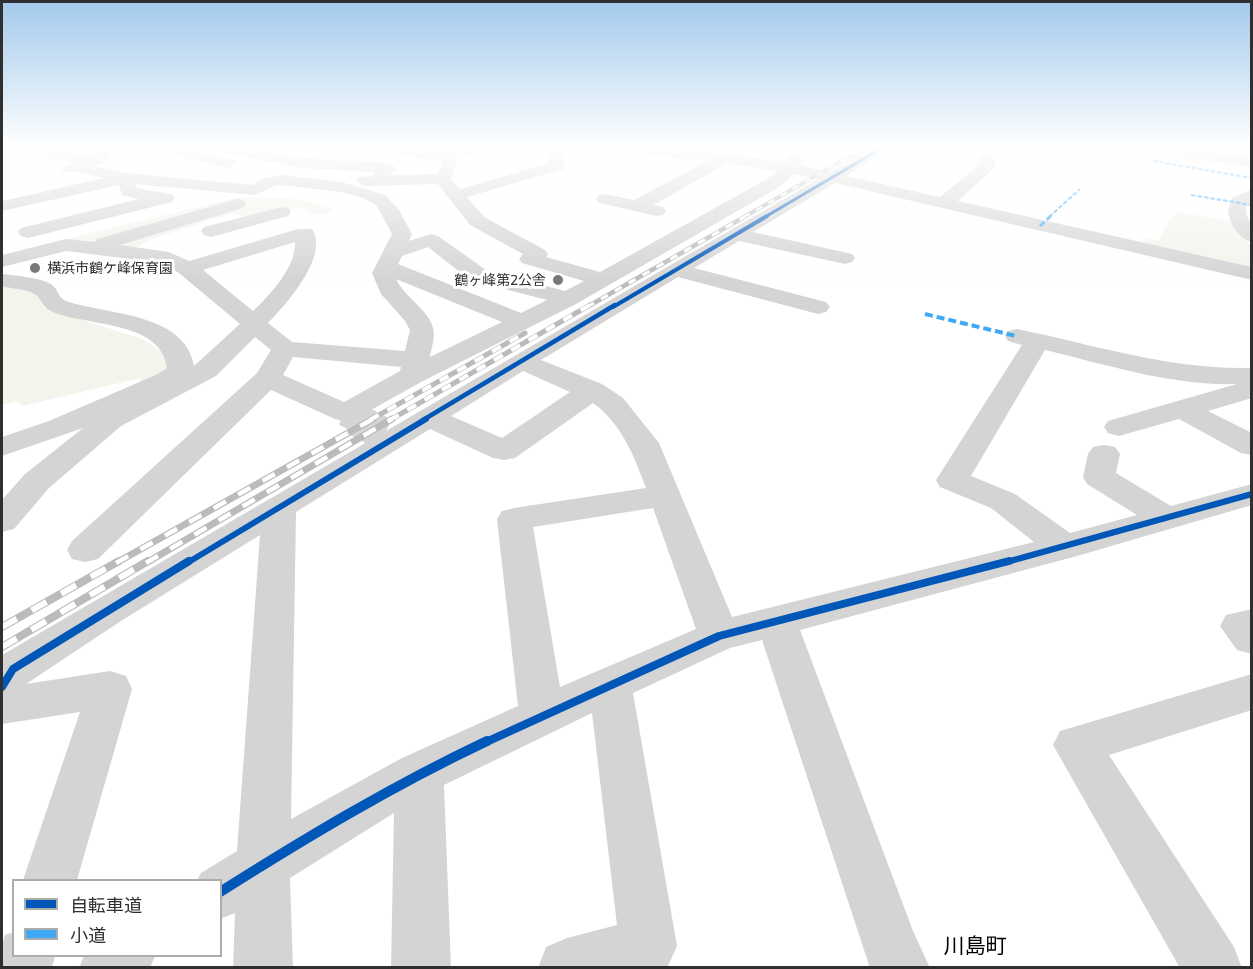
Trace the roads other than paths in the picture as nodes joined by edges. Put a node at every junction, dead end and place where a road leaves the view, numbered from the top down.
1 (72, 190) edge
2 (128, 190) edge
3 (357, 190) edge
4 (456, 190) edge
5 (667, 190) edge
6 (760, 190) edge
7 (813, 190) edge
8 (882, 190) edge
9 (962, 190) edge
10 (1251, 194) edge
11 (605, 199) dead end
12 (944, 202) junction
13 (237, 204) dead end
14 (2, 206) edge
15 (637, 206) junction
16 (282, 212) dead end
17 (702, 222) junction
18 (736, 234) junction
19 (12, 236) dead end
20 (1251, 236) edge
21 (91, 248) junction
22 (140, 254) junction
23 (845, 258) dead end
24 (390, 259) junction
25 (2, 261) edge
26 (187, 268) junction
27 (676, 270) junction
28 (1251, 274) edge
29 (602, 279) junction
30 (2, 280) edge
31 (568, 299) junction
32 (818, 308) dead end
33 (523, 322) junction
34 (255, 324) junction
35 (285, 349) junction
36 (521, 361) junction
37 (415, 367) junction
38 (1251, 376) edge
39 (268, 378) junction
40 (176, 381) junction
41 (1251, 388) edge
42 (592, 390) junction
43 (1181, 408) junction
44 (429, 417) junction
45 (1251, 446) edge
46 (2, 447) edge
47 (665, 496) junction
48 (1247, 500) edge
49 (279, 507) junction
50 (1167, 518) junction
51 (2, 521) edge
52 (1064, 547) junction
53 (85, 550) dead end
54 (776, 620) junction
55 (1251, 624) edge
56 (719, 636) junction
57 (1251, 639) edge
58 (610, 684) junction
59 (2, 687) edge
60 (1251, 692) edge
61 (2, 706) edge
62 (542, 715) junction
63 (419, 773) junction
64 (242, 877) edge
65 (50, 879) edge
66 (124, 957) edge
67 (108, 968) edge
68 (263, 968) edge
69 (421, 968) edge
70 (567, 968) edge
71 (900, 968) edge
72 (1213, 968) edge

1 - 14 street
2 - 19 street
3 - 24 street
4 - 29 street
5 - 15 street
6 - 17 street
7 - 18 street
8 - 12 street
9 - 12 street
10 - 20 street
11 - 15 street
12 - 28 street
13 - 21 street
15 - 17 street
16 - 22 street
17 - 29 street
18 - 23 street
18 - 27 street
21 - 22 street
21 - 25 street
22 - 26 street
24 - 31 street
24 - 33 street
24 - 37 street
26 - 34 street
26 - 34 street
27 - 32 street
27 - 36 street
29 - 31 street
30 - 40 street
31 - 33 street
33 - 37 street
34 - 35 street
34 - 40 street
35 - 37 street
35 - 39 street
36 - 42 street
36 - 44 street
37 - 39 street
38 - 52 street
39 - 53 street
40 - 46 street
40 - 51 street
41 - 43 street
42 - 44 street
42 - 47 street
43 - 45 street
43 - 50 street
44 - 49 street
47 - 56 street
47 - 62 street
48 - 50 street
49 - 59 street
49 - 64 street
50 - 52 street
52 - 54 street
54 - 56 street
54 - 71 street
55 - 57 street
56 - 58 street
58 - 62 street
58 - 70 street
60 - 72 street
61 - 65 street
62 - 63 street
63 - 64 street
63 - 69 street
64 - 68 street
66 - 67 street

